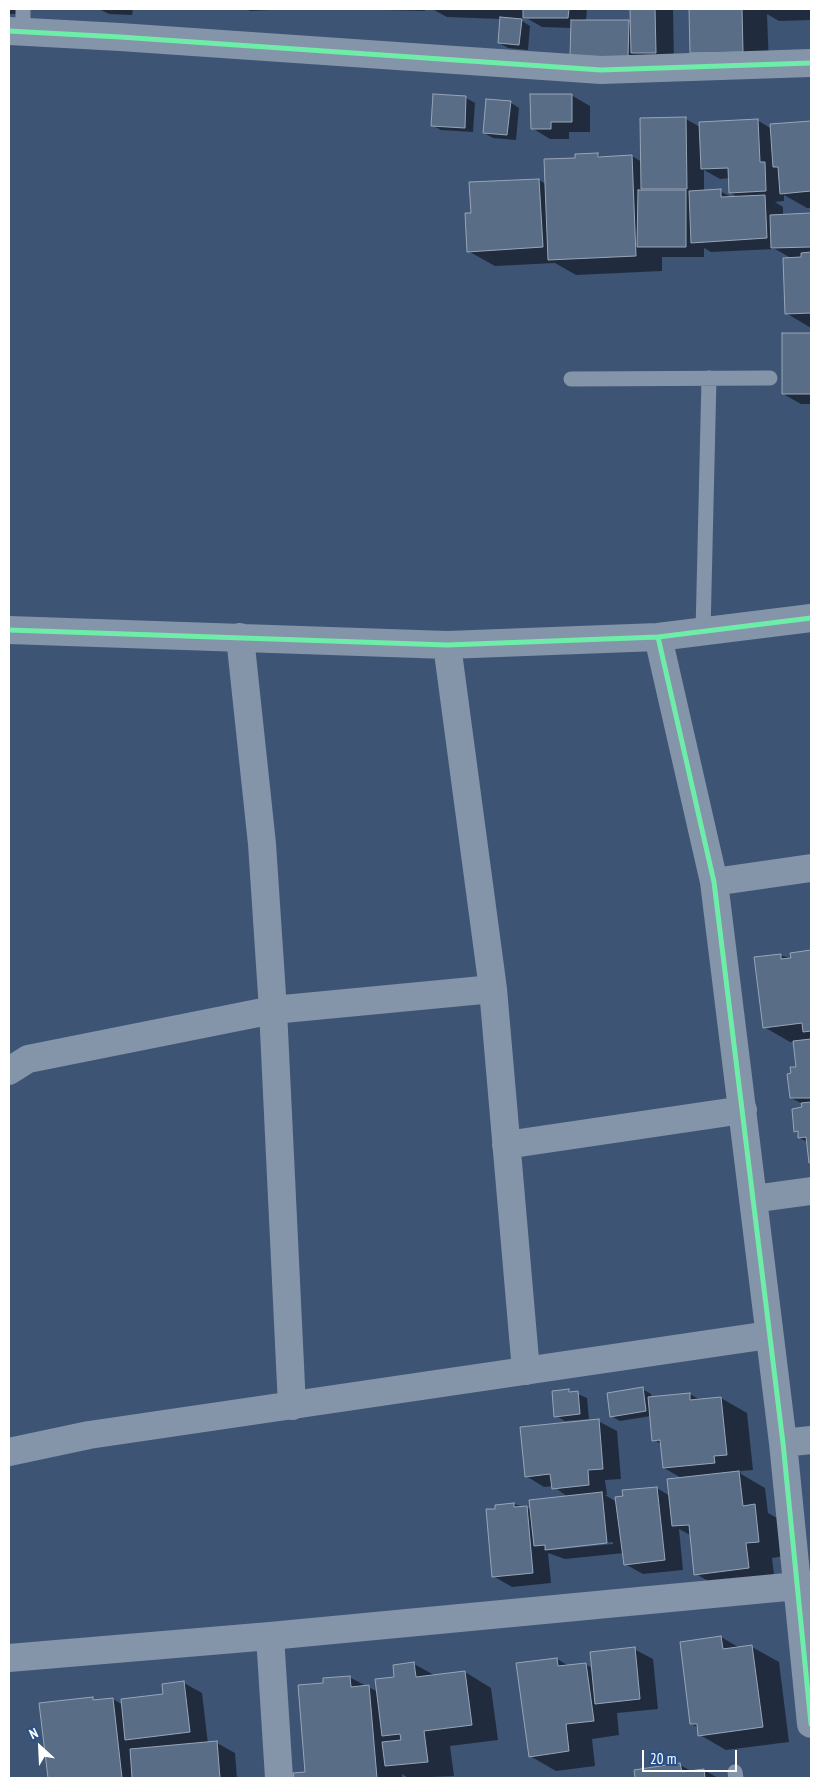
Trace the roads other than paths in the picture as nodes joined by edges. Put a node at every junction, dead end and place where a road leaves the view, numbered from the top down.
1 (18, 24) edge
2 (811, 63) edge
3 (709, 378) junction
4 (770, 378) dead end
5 (571, 379) dead end
6 (811, 618) edge
7 (9, 630) edge
8 (703, 632) junction
9 (240, 637) junction
10 (658, 637) junction
11 (447, 645) junction
12 (811, 868) edge
13 (714, 882) junction
14 (493, 989) junction
15 (273, 1010) junction
16 (9, 1071) edge
17 (743, 1110) junction
18 (506, 1144) junction
19 (811, 1191) edge
20 (753, 1199) junction
21 (769, 1335) junction
22 (526, 1372) junction
23 (292, 1406) junction
24 (811, 1440) edge
25 (783, 1443) junction
26 (9, 1452) edge
27 (797, 1586) junction
28 (270, 1636) junction
29 (9, 1658) edge
30 (809, 1680) edge
31 (811, 1724) edge
32 (280, 1778) edge

1 - 2 street
3 - 4 lane
3 - 5 lane
3 - 8 lane
6 - 8 street
7 - 9 street
8 - 10 street
9 - 11 street
9 - 15 street
10 - 11 street
10 - 13 street
11 - 14 street
12 - 13 street
13 - 17 street
14 - 15 street
14 - 18 street
15 - 16 street
15 - 23 street
17 - 18 street
17 - 20 street
18 - 22 street
19 - 20 street
20 - 21 street
21 - 22 street
21 - 25 street
22 - 23 street
23 - 26 street
24 - 25 street
25 - 27 street
27 - 28 street
27 - 30 street
28 - 29 street
28 - 32 street
30 - 31 street

